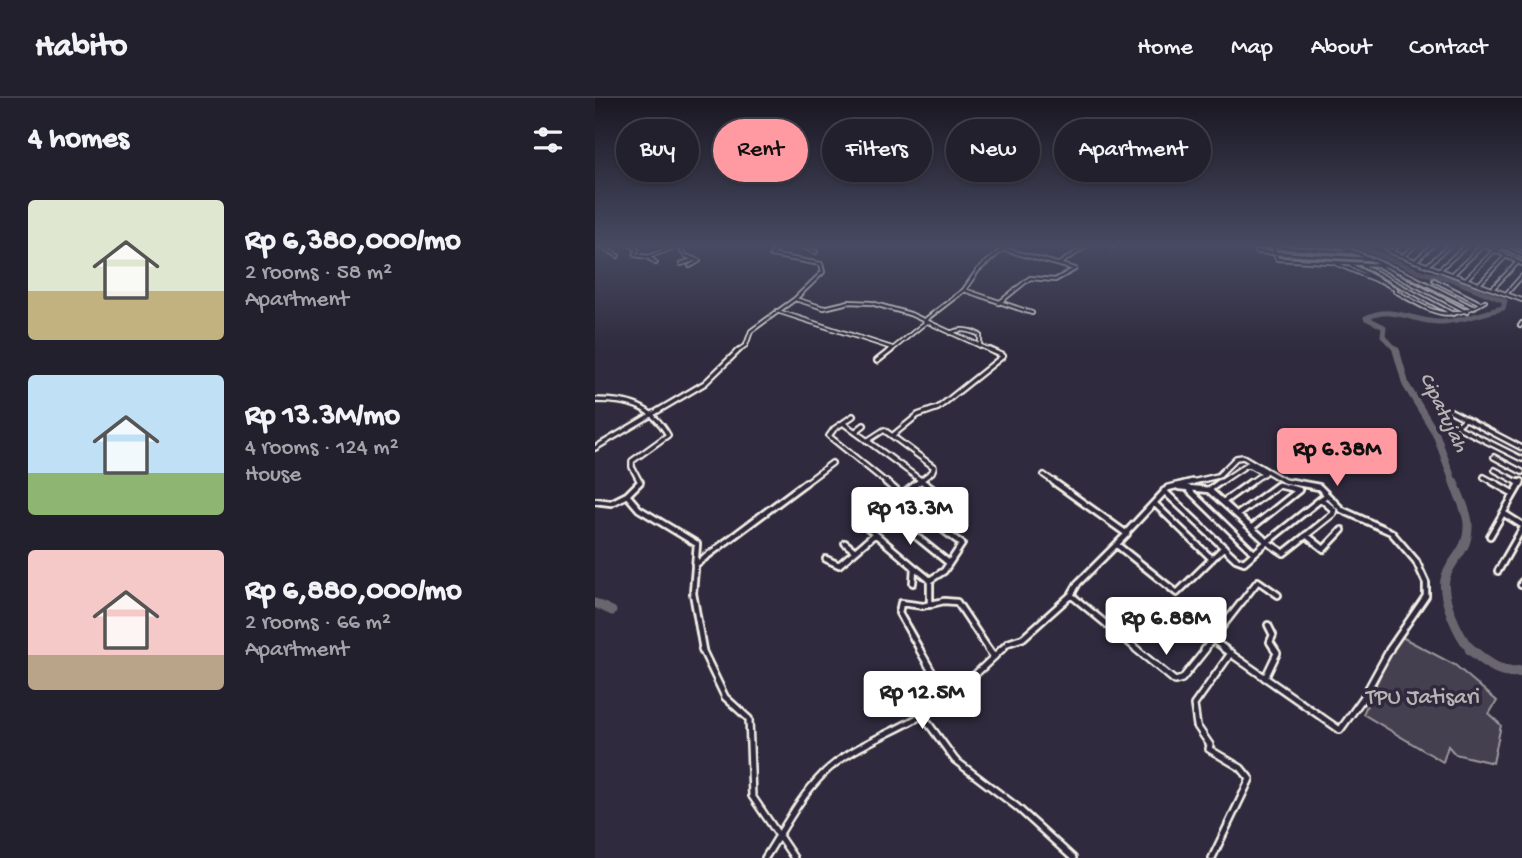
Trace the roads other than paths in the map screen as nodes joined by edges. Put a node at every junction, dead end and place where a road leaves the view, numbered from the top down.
1 (813, 280) edge
2 (971, 280) edge
3 (1027, 280) edge
4 (1379, 280) edge
5 (1391, 280) edge
6 (1406, 280) edge
7 (1419, 280) edge
8 (1435, 280) edge
9 (1470, 280) edge
10 (1482, 280) edge
11 (1502, 280) edge
12 (1518, 280) edge
13 (1479, 284) junction
14 (1403, 287) junction
15 (1493, 289) junction
16 (964, 290) junction
17 (1397, 290) junction
18 (1507, 294) junction
19 (795, 299) junction
20 (1521, 299) edge
21 (1485, 301) dead end
22 (999, 303) junction
23 (1480, 303) junction
24 (1474, 308) junction
25 (776, 311) junction
26 (1032, 313) dead end
27 (1453, 313) junction
28 (1467, 313) junction
29 (925, 321) junction
30 (950, 333) junction
31 (980, 346) junction
32 (892, 348) junction
33 (877, 361) dead end
34 (595, 400) edge
35 (1451, 411) dead end
36 (656, 414) junction
37 (853, 416) dead end
38 (1465, 419) junction
39 (843, 423) junction
40 (864, 425) dead end
41 (855, 432) junction
42 (892, 436) junction
43 (867, 441) junction
44 (595, 448) edge
45 (1522, 448) edge
46 (1494, 457) dead end
47 (1522, 459) edge
48 (832, 463) dead end
49 (1495, 470) dead end
50 (1522, 472) edge
51 (1044, 475) dead end
52 (1484, 477) dead end
53 (921, 481) junction
54 (1521, 483) edge
55 (1174, 486) junction
56 (1188, 488) junction
57 (1209, 490) junction
58 (1164, 491) junction
59 (1514, 494) junction
60 (627, 495) junction
61 (942, 496) dead end
62 (900, 497) junction
63 (595, 501) edge
64 (1223, 502) junction
65 (1154, 503) junction
66 (885, 511) junction
67 (1503, 513) junction
68 (1237, 515) junction
69 (1522, 527) edge
70 (1251, 528) junction
71 (1342, 530) dead end
72 (1126, 533) junction
73 (874, 535) junction
74 (1306, 535) junction
75 (1490, 536) dead end
76 (1267, 542) junction
77 (845, 543) dead end
78 (1117, 545) junction
79 (1224, 547) junction
80 (855, 551) junction
81 (1254, 553) junction
82 (826, 559) dead end
83 (1212, 559) junction
84 (949, 564) junction
85 (695, 565) junction
86 (914, 567) junction
87 (1498, 571) dead end
88 (930, 582) junction
89 (912, 583) dead end
90 (1071, 595) junction
91 (1278, 595) dead end
92 (930, 605) junction
93 (1268, 625) dead end
94 (1211, 639) junction
95 (1231, 653) junction
96 (993, 657) junction
97 (1265, 678) junction
98 (947, 698) junction
99 (923, 716) junction
100 (778, 836) junction
101 (765, 858) edge
102 (794, 858) edge
103 (1073, 858) edge
104 (1212, 858) edge

1 - 19 street
2 - 16 street
3 - 22 street
4 - 17 street
5 - 14 street
6 - 28 street
7 - 24 street
8 - 23 street
9 - 13 street
10 - 13 street
11 - 15 street
12 - 18 street
13 - 15 street
14 - 17 street
14 - 27 street
15 - 18 street
16 - 22 street
16 - 29 street
17 - 27 street
18 - 20 street
19 - 25 street
19 - 29 street
21 - 23 street
22 - 26 street
23 - 24 street
24 - 28 street
25 - 32 street
25 - 36 street
27 - 28 street
29 - 30 street
29 - 32 street
30 - 31 street
30 - 31 street
31 - 42 street
32 - 33 street
34 - 36 street
35 - 38 street
36 - 44 street
36 - 60 street
37 - 39 street
38 - 45 street
38 - 47 street
39 - 41 street
39 - 62 street
40 - 41 street
41 - 43 street
42 - 43 street
42 - 53 street
43 - 53 street
46 - 50 street
48 - 85 street
49 - 54 street
51 - 72 street
52 - 59 street
53 - 61 street
53 - 62 street
54 - 59 street
55 - 56 street
55 - 58 street
55 - 97 street
56 - 57 street
56 - 81 street
57 - 64 street
57 - 64 street
58 - 65 street
58 - 79 street
59 - 67 street
60 - 63 street
60 - 85 street
62 - 66 street
62 - 84 street
64 - 68 street
65 - 72 street
65 - 83 street
66 - 73 street
66 - 84 street
67 - 69 street
67 - 75 street
68 - 70 street
68 - 70 street
69 - 87 street
70 - 76 street
71 - 74 street
72 - 78 street
73 - 80 street
73 - 86 street
74 - 76 street
74 - 76 street
76 - 81 street
77 - 80 street
78 - 83 street
78 - 90 street
79 - 81 street
79 - 83 street
80 - 82 street
84 - 88 street
85 - 100 street
86 - 88 street
86 - 89 street
88 - 92 street
90 - 94 street
90 - 96 street
91 - 94 street
92 - 96 street
92 - 98 street
93 - 97 street
94 - 95 street
95 - 97 street
95 - 104 street
96 - 98 street
98 - 99 street
99 - 100 street
99 - 103 street
100 - 101 street
100 - 102 street

